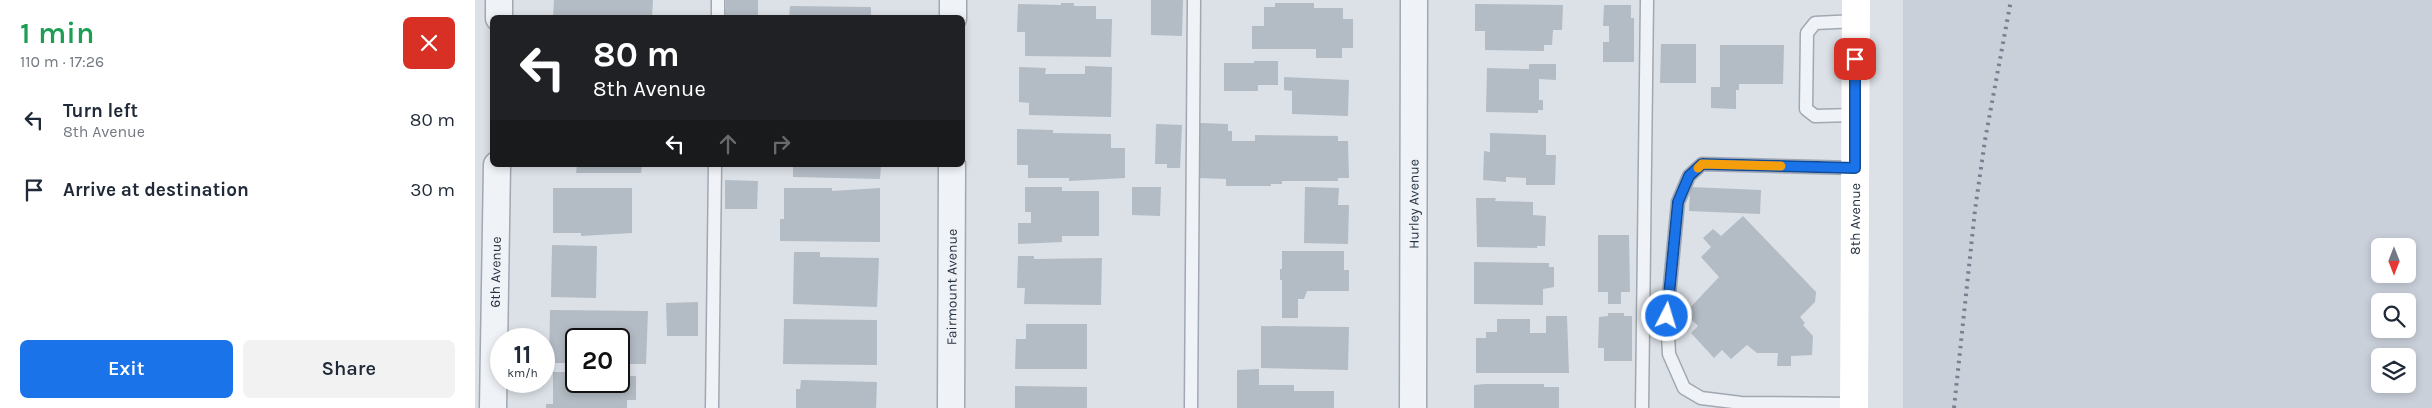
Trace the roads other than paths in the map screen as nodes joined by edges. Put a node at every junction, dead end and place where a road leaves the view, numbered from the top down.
1 (499, 0) edge
2 (718, 0) edge
3 (953, 0) edge
4 (1194, 0) edge
5 (1414, 0) edge
6 (1647, 0) edge
7 (1856, 10) edge
8 (499, 15) edge
9 (718, 15) edge
10 (953, 15) edge
11 (1855, 115) junction
12 (497, 167) edge
13 (715, 167) edge
14 (952, 167) edge
15 (1855, 168) junction
16 (1854, 406) edge
17 (493, 408) edge
18 (712, 408) edge
19 (951, 408) edge
20 (1191, 408) edge
21 (1413, 408) edge
22 (1642, 408) edge

1 - 8 street
2 - 9 lane
3 - 10 street
4 - 20 lane
5 - 21 street, Hurley Avenue
6 - 22 lane
7 - 11 main road, 8th Avenue
7 - 11 lane
11 - 15 main road, 8th Avenue
12 - 17 street, 6th Avenue
13 - 18 lane
14 - 19 street, Fairmount Avenue
15 - 16 main road, 8th Avenue
15 - 16 lane

